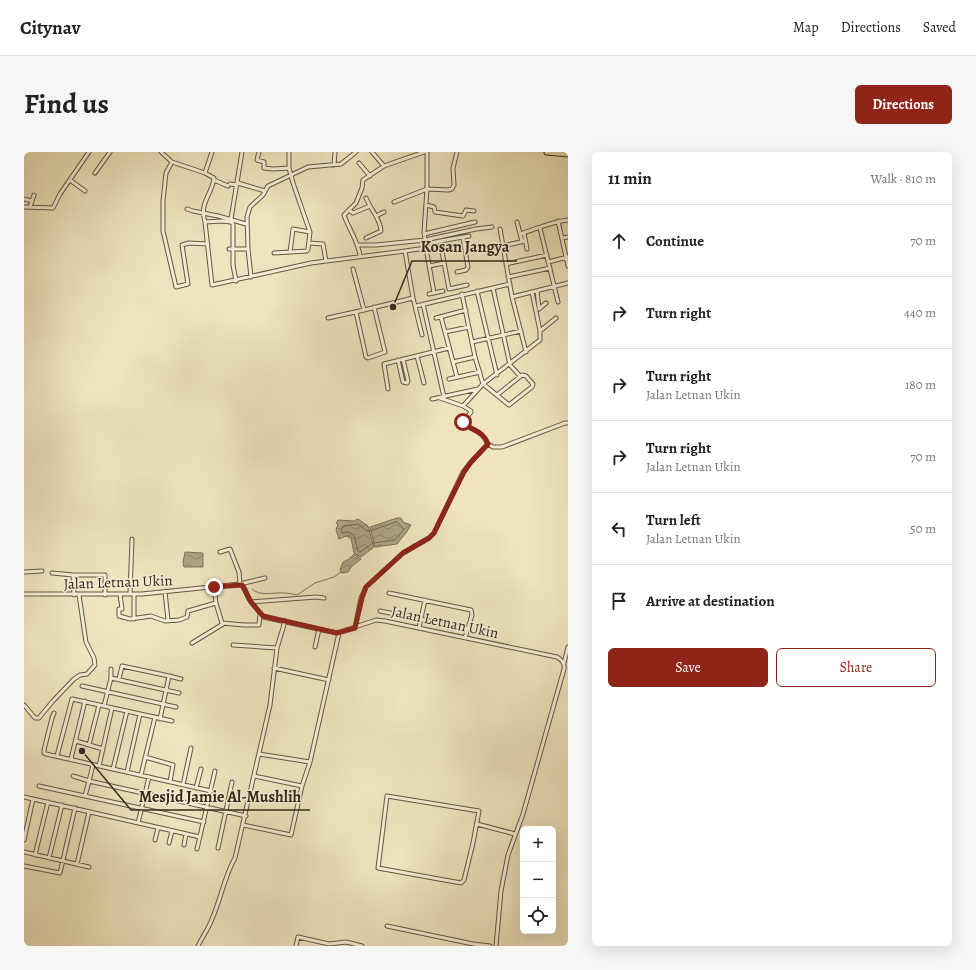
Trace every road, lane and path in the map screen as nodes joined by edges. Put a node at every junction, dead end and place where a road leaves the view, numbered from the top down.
1 (89, 152) edge
2 (110, 152) edge
3 (161, 152) edge
4 (212, 152) edge
5 (242, 152) edge
6 (259, 152) edge
7 (289, 152) edge
8 (335, 152) edge
9 (356, 152) edge
10 (372, 152) edge
11 (426, 152) edge
12 (457, 152) edge
13 (547, 152) edge
14 (568, 154) edge
15 (172, 162) junction
16 (359, 163) dead end
17 (334, 165) junction
18 (384, 166) junction
19 (289, 168) junction
20 (205, 172) junction
21 (95, 173) dead end
22 (290, 174) junction
23 (370, 176) junction
24 (70, 180) junction
25 (214, 180) junction
26 (238, 184) junction
27 (427, 189) junction
28 (85, 191) dead end
29 (265, 191) junction
30 (34, 195) dead end
31 (366, 198) dead end
32 (24, 199) edge
33 (32, 201) junction
34 (394, 202) dead end
35 (370, 206) junction
36 (426, 206) junction
37 (24, 207) edge
38 (30, 208) junction
39 (186, 209) dead end
40 (349, 210) junction
41 (474, 211) dead end
42 (384, 212) dead end
43 (203, 214) junction
44 (376, 216) junction
45 (231, 219) junction
46 (568, 220) edge
47 (205, 222) junction
48 (475, 222) dead end
49 (518, 222) dead end
50 (558, 222) junction
51 (246, 225) junction
52 (492, 227) dead end
53 (540, 228) junction
54 (500, 229) dead end
55 (310, 232) junction
56 (522, 233) junction
57 (424, 234) junction
58 (469, 236) dead end
59 (568, 237) edge
60 (366, 238) dead end
61 (463, 238) junction
62 (562, 238) junction
63 (425, 240) junction
64 (440, 241) junction
65 (524, 241) junction
66 (309, 243) junction
67 (208, 244) junction
68 (358, 245) junction
69 (503, 246) junction
70 (426, 248) junction
71 (231, 249) junction
72 (248, 249) junction
73 (527, 249) dead end
74 (405, 251) junction
75 (290, 252) junction
76 (274, 253) dead end
77 (547, 255) junction
78 (360, 256) junction
79 (567, 258) edge
80 (326, 261) junction
81 (548, 262) junction
82 (444, 263) junction
83 (506, 264) junction
84 (429, 266) junction
85 (568, 266) edge
86 (550, 268) junction
87 (353, 269) dead end
88 (458, 272) dead end
89 (252, 277) junction
90 (508, 277) junction
91 (236, 281) junction
92 (568, 283) edge
93 (510, 284) junction
94 (467, 285) dead end
95 (554, 287) junction
96 (493, 288) junction
97 (537, 290) junction
98 (443, 291) dead end
99 (477, 291) junction
100 (532, 292) junction
101 (434, 293) junction
102 (429, 294) dead end
103 (462, 294) junction
104 (512, 297) junction
105 (413, 298) junction
106 (558, 302) dead end
107 (546, 303) dead end
108 (423, 304) junction
109 (416, 306) dead end
110 (374, 307) junction
111 (539, 308) junction
112 (364, 310) junction
113 (466, 310) junction
114 (536, 311) junction
115 (356, 312) junction
116 (441, 317) junction
117 (328, 318) dead end
118 (436, 318) dead end
119 (556, 318) dead end
120 (469, 327) junction
121 (521, 331) junction
122 (540, 331) junction
123 (445, 332) junction
124 (422, 335) dead end
125 (504, 336) junction
126 (488, 339) junction
127 (472, 342) junction
128 (449, 348) junction
129 (435, 352) junction
130 (526, 352) junction
131 (417, 356) junction
132 (475, 357) junction
133 (404, 359) junction
134 (398, 360) junction
135 (452, 362) junction
136 (510, 365) junction
137 (480, 372) junction
138 (497, 374) junction
139 (520, 376) junction
140 (456, 377) junction
141 (450, 379) dead end
142 (424, 383) dead end
143 (483, 384) junction
144 (388, 389) dead end
145 (478, 389) junction
146 (497, 395) junction
147 (442, 397) junction
148 (432, 399) dead end
149 (463, 406) junction
150 (568, 423) edge
151 (488, 444) junction
152 (132, 538) dead end
153 (220, 552) dead end
154 (42, 571) dead end
155 (24, 572) edge
156 (52, 573) dead end
157 (73, 575) junction
158 (265, 578) dead end
159 (240, 584) junction
160 (214, 587) junction
161 (165, 592) junction
162 (389, 593) dead end
163 (24, 594) edge
164 (74, 594) junction
165 (105, 594) junction
166 (120, 594) junction
167 (132, 594) junction
168 (79, 595) junction
169 (324, 598) dead end
170 (425, 600) junction
171 (251, 602) junction
172 (216, 603) junction
173 (380, 611) dead end
174 (260, 614) junction
175 (134, 619) junction
176 (168, 620) junction
177 (421, 620) junction
178 (285, 622) junction
179 (223, 624) junction
180 (355, 628) junction
181 (419, 628) junction
182 (319, 629) junction
183 (468, 629) junction
184 (339, 633) junction
185 (465, 638) junction
186 (192, 643) dead end
187 (233, 645) dead end
188 (315, 647) dead end
189 (568, 647) edge
190 (277, 648) junction
191 (564, 663) junction
192 (274, 668) junction
193 (111, 669) dead end
194 (169, 676) junction
195 (110, 678) junction
196 (119, 679) junction
197 (181, 679) dead end
198 (329, 680) junction
199 (82, 686) dead end
200 (166, 690) junction
201 (107, 692) junction
202 (179, 693) dead end
203 (85, 701) junction
204 (24, 705) edge
205 (99, 705) junction
206 (163, 705) junction
207 (104, 706) junction
208 (176, 707) dead end
209 (112, 708) junction
210 (127, 711) junction
211 (54, 713) dead end
212 (140, 714) junction
213 (155, 717) junction
214 (160, 718) junction
215 (172, 721) dead end
216 (76, 741) junction
217 (89, 745) junction
218 (103, 748) junction
219 (191, 748) dead end
220 (259, 754) junction
221 (57, 756) junction
222 (145, 758) junction
223 (71, 759) junction
224 (310, 762) junction
225 (93, 765) junction
226 (99, 766) junction
227 (113, 769) junction
228 (200, 769) dead end
229 (215, 771) dead end
230 (127, 772) junction
231 (141, 775) junction
232 (73, 776) dead end
233 (254, 776) junction
234 (149, 777) junction
235 (89, 781) junction
236 (170, 782) junction
237 (232, 782) dead end
238 (183, 785) junction
239 (39, 786) dead end
240 (302, 786) junction
241 (196, 788) junction
242 (211, 791) junction
243 (144, 793) junction
244 (85, 796) junction
245 (24, 797) edge
246 (34, 799) junction
247 (48, 802) junction
248 (62, 805) junction
249 (207, 807) junction
250 (75, 808) junction
251 (141, 809) junction
252 (89, 812) junction
253 (226, 812) junction
254 (246, 816) junction
255 (204, 822) junction
256 (138, 823) junction
257 (477, 824) junction
258 (243, 825) junction
259 (158, 828) junction
260 (172, 831) junction
261 (186, 834) junction
262 (515, 834) junction
263 (200, 837) junction
264 (24, 840) edge
265 (155, 840) dead end
266 (170, 842) dead end
267 (184, 845) dead end
268 (218, 848) dead end
269 (197, 849) dead end
270 (24, 852) edge
271 (35, 855) junction
272 (49, 858) junction
273 (63, 861) junction
274 (77, 864) junction
275 (24, 866) edge
276 (89, 867) dead end
277 (387, 926) dead end
278 (313, 940) junction
279 (346, 944) edge
280 (329, 945) edge
281 (198, 946) edge
282 (296, 946) edge
283 (312, 946) edge
284 (362, 946) edge
285 (490, 946) edge
286 (496, 946) edge

1 - 24 street
2 - 21 street
3 - 15 street
4 - 20 street
5 - 26 street
6 - 19 street
7 - 19 street
8 - 17 street
9 - 17 street
10 - 18 street
11 - 18 street
11 - 27 street
12 - 27 street
13 - 14 main road
15 - 20 street
15 - 67 street
16 - 23 street
17 - 22 street
18 - 23 street
19 - 22 street
20 - 25 street
22 - 29 street
22 - 55 street
23 - 40 street
24 - 28 street
24 - 38 street
25 - 26 street
25 - 43 street
26 - 29 street
26 - 45 street
27 - 34 street
27 - 36 street
29 - 51 street
30 - 33 street
31 - 35 street
32 - 33 street
33 - 38 street
35 - 40 street
35 - 44 street
36 - 41 street
36 - 57 street
37 - 38 street
39 - 43 street
40 - 68 street
42 - 44 street
43 - 45 street
43 - 47 street
44 - 60 street
45 - 51 street
46 - 50 street
47 - 67 street
47 - 71 street
48 - 57 street
49 - 56 street
50 - 53 street
50 - 62 street
51 - 72 street
52 - 63 street
53 - 56 street
53 - 77 street
54 - 69 street
55 - 66 street
55 - 75 street
56 - 65 street
57 - 63 street
58 - 61 street
59 - 62 street
61 - 64 street
61 - 88 street
62 - 79 street
63 - 68 street
64 - 70 street
64 - 82 street
65 - 69 street
65 - 73 street
66 - 75 street
66 - 80 street
67 - 91 street
68 - 78 street
69 - 83 street
70 - 74 street
70 - 84 street
71 - 72 street
71 - 91 street
72 - 89 street
74 - 78 street
74 - 105 street
75 - 76 street
77 - 81 street
77 - 83 street
78 - 80 street
79 - 81 street
79 - 85 street
80 - 89 street
81 - 86 street
82 - 84 street
82 - 94 street
83 - 90 street
84 - 101 street
86 - 90 street
86 - 95 street
87 - 112 street
89 - 91 street
90 - 93 street
92 - 95 street
93 - 96 street
93 - 104 street
95 - 97 street
95 - 106 street
96 - 99 street
96 - 125 street
97 - 100 street
97 - 111 street
98 - 101 street
99 - 103 street
99 - 126 street
100 - 104 street
100 - 114 street
101 - 102 street
103 - 108 street
103 - 113 street
104 - 121 street
105 - 110 street
105 - 124 street
107 - 111 street
108 - 109 street
108 - 129 street
110 - 112 street
110 - 115 street
111 - 114 street
112 - 115 street
113 - 116 street
113 - 120 street
114 - 122 street
115 - 117 street
116 - 118 street
116 - 123 street
119 - 122 street
120 - 123 street
120 - 127 street
121 - 125 street
121 - 130 street
122 - 130 street
123 - 128 street
125 - 126 street
125 - 136 street
126 - 127 street
126 - 138 street
127 - 132 street
128 - 129 street
128 - 135 street
129 - 131 street
129 - 147 street
130 - 136 street
131 - 133 street
131 - 142 street
132 - 135 street
132 - 137 street
133 - 134 street
133 - 134 street
134 - 144 street
135 - 140 street
136 - 138 street
136 - 139 street
137 - 140 street
137 - 143 street
138 - 143 street
139 - 146 street
139 - 146 street
140 - 141 street
143 - 145 street
143 - 146 street
145 - 147 street
145 - 149 street
147 - 148 street
147 - 149 street
149 - 151 street
150 - 151 street
151 - 180 street
152 - 167 street
153 - 159 street
154 - 155 street
156 - 157 street
157 - 164 street
157 - 165 street
158 - 159 street, Jalan Letnan Ukin
159 - 160 street, Jalan Letnan Ukin
159 - 171 street
160 - 161 street, Jalan Letnan Ukin
160 - 172 street
161 - 167 street, Jalan Letnan Ukin
161 - 176 street
162 - 170 street
163 - 164 street, Jalan Letnan Ukin
164 - 168 street, Jalan Letnan Ukin
165 - 166 street, Jalan Letnan Ukin
165 - 168 street, Jalan Letnan Ukin
166 - 167 street, Jalan Letnan Ukin
166 - 175 street
167 - 175 street
168 - 204 street
169 - 171 street
170 - 177 street
170 - 183 street
171 - 174 street
172 - 176 street
172 - 179 street
173 - 177 street
174 - 178 street, Jalan Letnan Ukin
174 - 179 street
175 - 176 street
177 - 181 street
177 - 183 street
178 - 182 street, Jalan Letnan Ukin
178 - 190 street
179 - 186 street
180 - 181 street, Jalan Letnan Ukin
180 - 184 street, Jalan Letnan Ukin
181 - 185 street, Jalan Letnan Ukin
182 - 184 street, Jalan Letnan Ukin
182 - 188 street
183 - 185 street
184 - 198 street
185 - 191 street, Jalan Letnan Ukin
187 - 190 street
189 - 191 street
190 - 192 street
191 - 262 street
192 - 198 street
192 - 220 street
193 - 195 street
194 - 196 street
194 - 197 street
194 - 200 street
195 - 196 street
195 - 201 street
196 - 200 street
198 - 224 street
199 - 201 street
200 - 202 street
200 - 206 street
201 - 206 street
201 - 207 street
203 - 205 street
203 - 216 street
203 - 221 street
205 - 207 street
205 - 217 street
206 - 208 street
206 - 214 street
207 - 209 street
209 - 210 street
209 - 218 street
210 - 212 street
210 - 227 street
211 - 221 street
212 - 213 street
212 - 230 street
213 - 214 street
213 - 222 street
214 - 215 street
216 - 217 street
216 - 223 street
217 - 218 street
218 - 226 street
219 - 238 street
220 - 224 street
220 - 233 street
221 - 223 street
222 - 231 street
222 - 236 street
223 - 225 street
224 - 240 street
225 - 226 street
225 - 235 street
226 - 227 street
227 - 230 street
228 - 241 street
229 - 242 street
230 - 231 street
231 - 234 street
232 - 235 street
233 - 240 street
233 - 254 street
234 - 236 street
234 - 243 street
235 - 243 street
235 - 244 street
236 - 238 street
237 - 253 street
238 - 241 street
239 - 244 street
240 - 258 street
241 - 242 street
242 - 249 street
243 - 249 street
243 - 251 street
244 - 251 street
245 - 246 street
246 - 247 street
246 - 264 street
247 - 248 street
247 - 271 street
248 - 250 street
248 - 272 street
249 - 253 street
249 - 255 street
250 - 252 street
250 - 273 street
251 - 255 street
251 - 256 street
252 - 256 street
252 - 274 street
253 - 254 street
253 - 268 street
254 - 258 street
255 - 263 street
256 - 259 street
257 - 257 street
257 - 262 street
258 - 281 street
259 - 260 street
259 - 265 street
260 - 261 street
260 - 266 street
261 - 263 street
261 - 267 street
262 - 286 street
263 - 269 street
270 - 271 street
271 - 272 street
272 - 273 street
273 - 274 street
273 - 275 street
274 - 276 street
277 - 285 street
278 - 280 street
278 - 282 street
278 - 283 street
279 - 280 street
279 - 284 street

